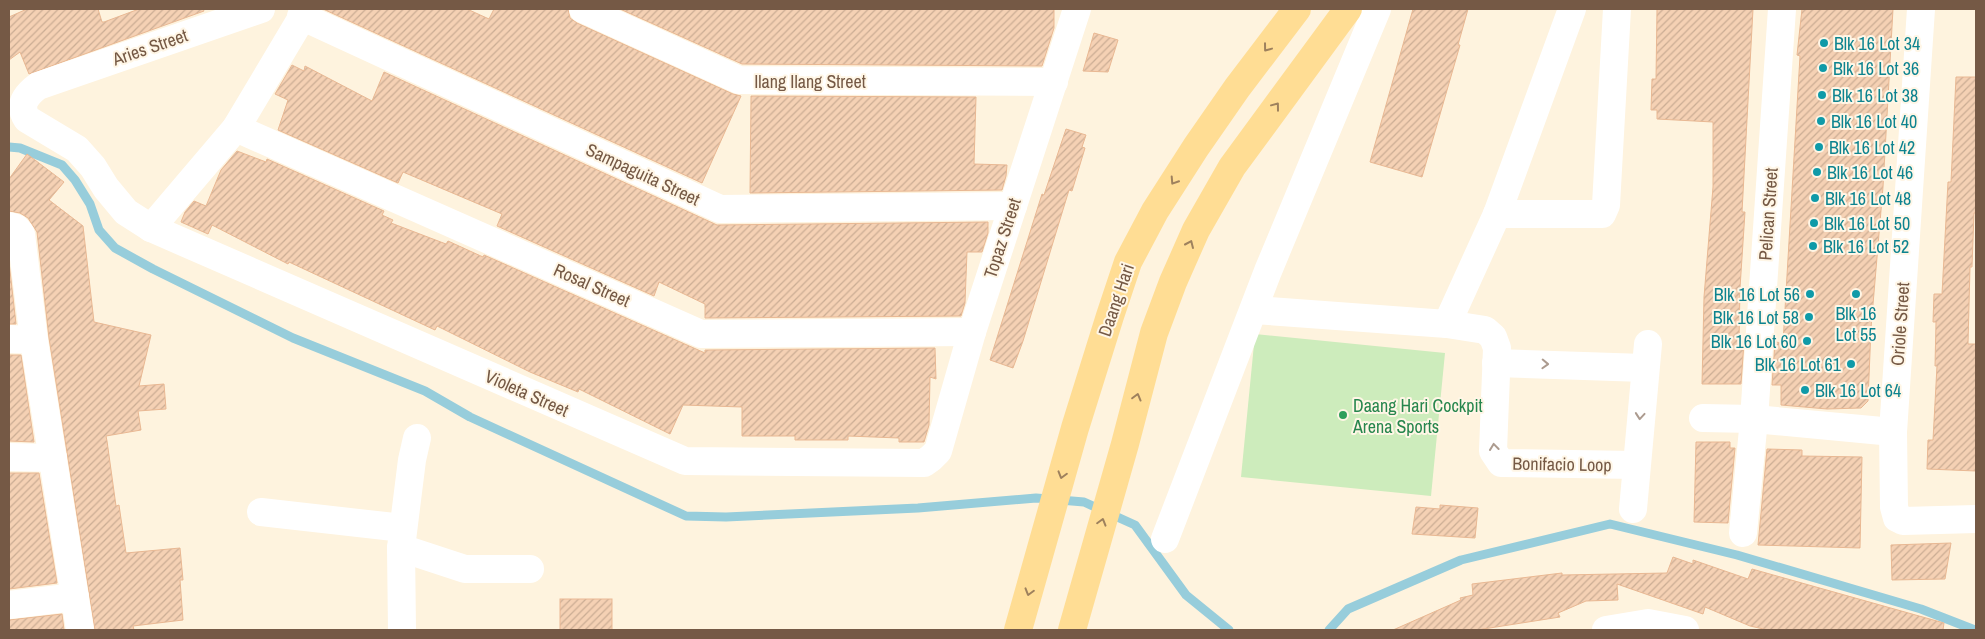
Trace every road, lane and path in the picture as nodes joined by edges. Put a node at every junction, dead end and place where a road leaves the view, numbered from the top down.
1 (261, 9) edge
2 (582, 9) edge
3 (1077, 9) edge
4 (1296, 9) edge
5 (1348, 9) edge
6 (1377, 9) edge
7 (1572, 9) edge
8 (1782, 9) edge
9 (1921, 9) edge
10 (1612, 10) edge
11 (304, 13) edge
12 (1054, 82) junction
13 (38, 86) joint
14 (236, 128) junction
15 (1013, 206) junction
16 (1496, 214) junction
17 (9, 226) edge
18 (151, 228) junction
19 (1254, 310) junction
20 (1447, 324) junction
21 (972, 332) junction
22 (21, 340) edge
23 (1496, 363) junction
24 (1703, 418) dead end
25 (1754, 419) junction
26 (1893, 432) junction
27 (418, 438) dead end
28 (9, 457) edge
29 (53, 458) junction
30 (924, 463) joint
31 (1636, 465) junction
32 (1633, 509) dead end
33 (261, 512) dead end
34 (1976, 519) edge
35 (1743, 533) dead end
36 (402, 538) junction
37 (1165, 539) dead end
38 (530, 569) dead end
39 (75, 597) junction
40 (9, 605) edge
41 (1648, 627) edge
42 (80, 630) edge
43 (402, 630) edge
44 (1018, 630) edge
45 (1072, 630) edge
46 (1606, 630) edge
47 (1685, 630) edge

1 - 13 street, Aries Street
2 - 12 street, Ilang Ilang Street
3 - 12 street, Topaz Street
4 -> 44 main road, Daang Hari
45 -> 5 main road
6 - 19 street
7 - 16 street
8 - 25 street, Pelican Street
9 - 26 street, Oriole Street
10 - 16 street
11 - 14 street
11 - 15 street, Sampaguita Street
12 - 15 street, Topaz Street
13 - 18 street, Violeta Street
14 - 18 street
14 - 21 street, Rosal Street
15 - 21 street, Topaz Street
16 - 20 street
17 - 22 street
18 - 30 street, Violeta Street
19 - 20 street, Bonifacio Loop
19 - 37 street
20 - 23 street, Bonifacio Loop
21 - 30 street, Topaz Street
22 - 29 street
31 -> 23 street, Bonifacio Loop
23 -> 31 street, Bonifacio Loop
24 - 25 street
25 - 26 street
25 - 35 street, Pelican Street
26 - 34 street, Oriole Street
27 - 36 street
28 - 29 street
29 - 39 street
31 - 32 street, Bonifacio Loop
33 - 36 street
36 - 38 street
36 - 43 street
39 - 40 street
39 - 42 street
41 - 46 street
41 - 47 street

